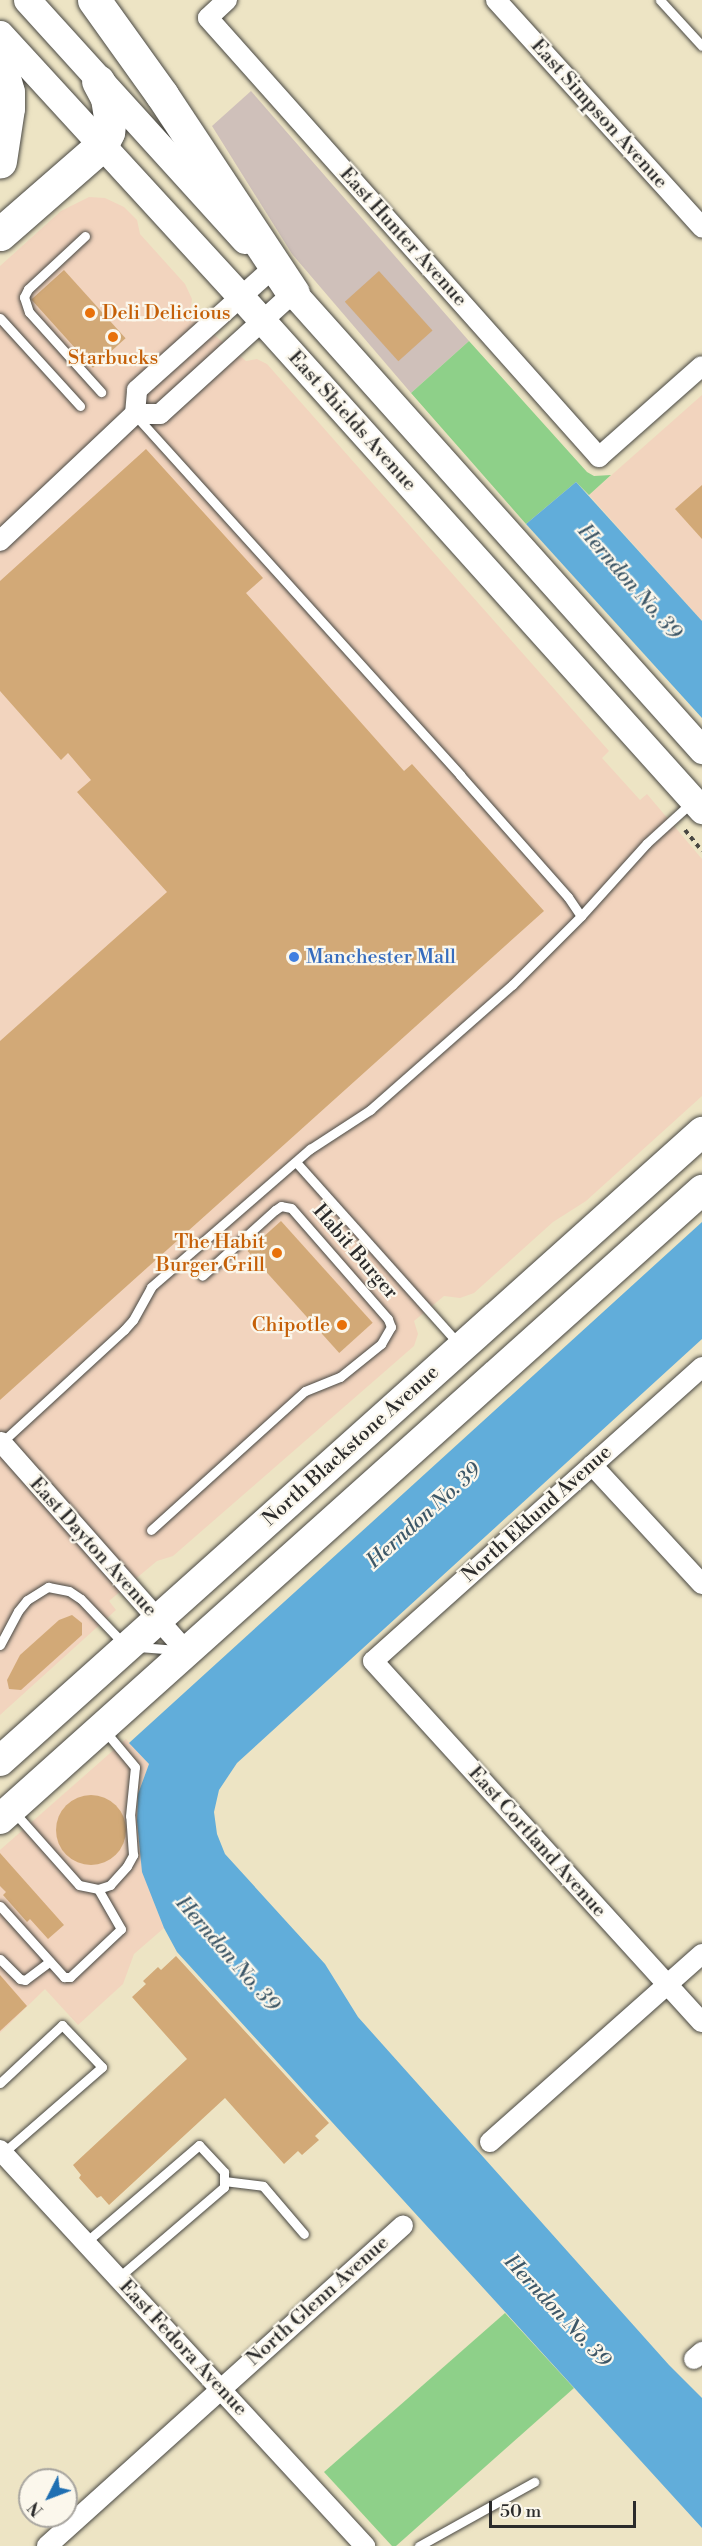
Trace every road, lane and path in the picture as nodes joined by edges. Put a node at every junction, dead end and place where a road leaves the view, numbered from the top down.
1 (27, 0) edge
2 (94, 0) edge
3 (227, 0) edge
4 (496, 0) edge
5 (660, 0) edge
6 (0, 34) edge
7 (702, 46) edge
8 (0, 64) edge
9 (98, 81) junction
10 (101, 146) junction
11 (0, 161) edge
12 (702, 227) edge
13 (0, 234) edge
14 (85, 237) dead end
15 (282, 281) junction
16 (242, 297) junction
17 (0, 318) edge
18 (262, 321) junction
19 (702, 366) edge
20 (101, 392) dead end
21 (80, 406) dead end
22 (135, 414) junction
23 (2, 535) edge
24 (702, 750) edge
25 (698, 805) edge
26 (685, 830) dead end
27 (702, 851) edge
28 (581, 916) junction
29 (702, 1132) edge
30 (296, 1162) junction
31 (702, 1190) edge
32 (202, 1276) dead end
33 (462, 1347) junction
34 (702, 1366) edge
35 (0, 1442) edge
36 (592, 1465) junction
37 (151, 1530) dead end
38 (702, 1584) edge
39 (158, 1620) junction
40 (0, 1646) edge
41 (127, 1647) junction
42 (186, 1651) junction
43 (373, 1661) joint
44 (101, 1727) junction
45 (0, 1761) edge
46 (6, 1814) edge
47 (98, 1888) junction
48 (0, 1906) edge
49 (702, 1954) edge
50 (0, 1959) edge
51 (50, 1960) junction
52 (668, 1984) junction
53 (702, 2022) edge
54 (0, 2083) edge
55 (490, 2142) dead end
56 (2, 2152) edge
57 (224, 2181) junction
58 (403, 2225) dead end
59 (304, 2234) dead end
60 (86, 2242) junction
61 (118, 2278) junction
62 (221, 2389) junction
63 (534, 2482) dead end
64 (47, 2546) edge
65 (365, 2546) edge
66 (419, 2546) edge

1 - 9 main road, East Shields Avenue
2 - 15 highway
3 - 19 street, East Hunter Avenue
4 - 12 street, East Simpson Avenue
5 - 7 lane
6 - 10 main road, East Shields Avenue
8 - 11 highway
9 - 10 highway
9 - 15 main road, East Shields Avenue
10 - 13 highway
10 - 16 main road, East Shields Avenue
14 - 20 lane
15 - 16 street
15 - 18 street
15 - 24 main road, East Shields Avenue
16 - 18 main road, East Shields Avenue
16 - 22 street
17 - 21 lane
18 - 22 street
18 - 25 main road, East Shields Avenue
22 - 23 street
22 - 28 lane
25 - 28 lane
26 - 27 path
28 - 30 lane
29 - 33 main road, North Blackstone Avenue
30 - 33 lane
30 - 35 lane
31 - 42 main road
32 - 37 lane, Habit Burger
33 - 39 main road, North Blackstone Avenue
34 - 36 street, North Eklund Avenue
35 - 39 street, East Dayton Avenue
36 - 38 street
36 - 43 street, North Eklund Avenue
39 - 41 main road, North Blackstone Avenue
39 - 42 street, East Dayton Avenue
40 - 41 lane
41 - 42 lane
41 - 45 main road, North Blackstone Avenue
42 - 44 main road
43 - 52 street, East Cortland Avenue
44 - 46 main road
44 - 47 lane
46 - 47 lane
47 - 51 lane
48 - 51 lane
49 - 52 street
50 - 51 lane
52 - 53 street, East Cortland Avenue
52 - 55 street
54 - 56 lane
56 - 60 street, East Fedora Avenue
57 - 59 lane
57 - 60 lane
57 - 61 lane
58 - 62 street, North Glenn Avenue
60 - 61 street, East Fedora Avenue
61 - 62 street, East Fedora Avenue
62 - 64 street, North Glenn Avenue
62 - 65 street, East Fedora Avenue
63 - 66 lane

